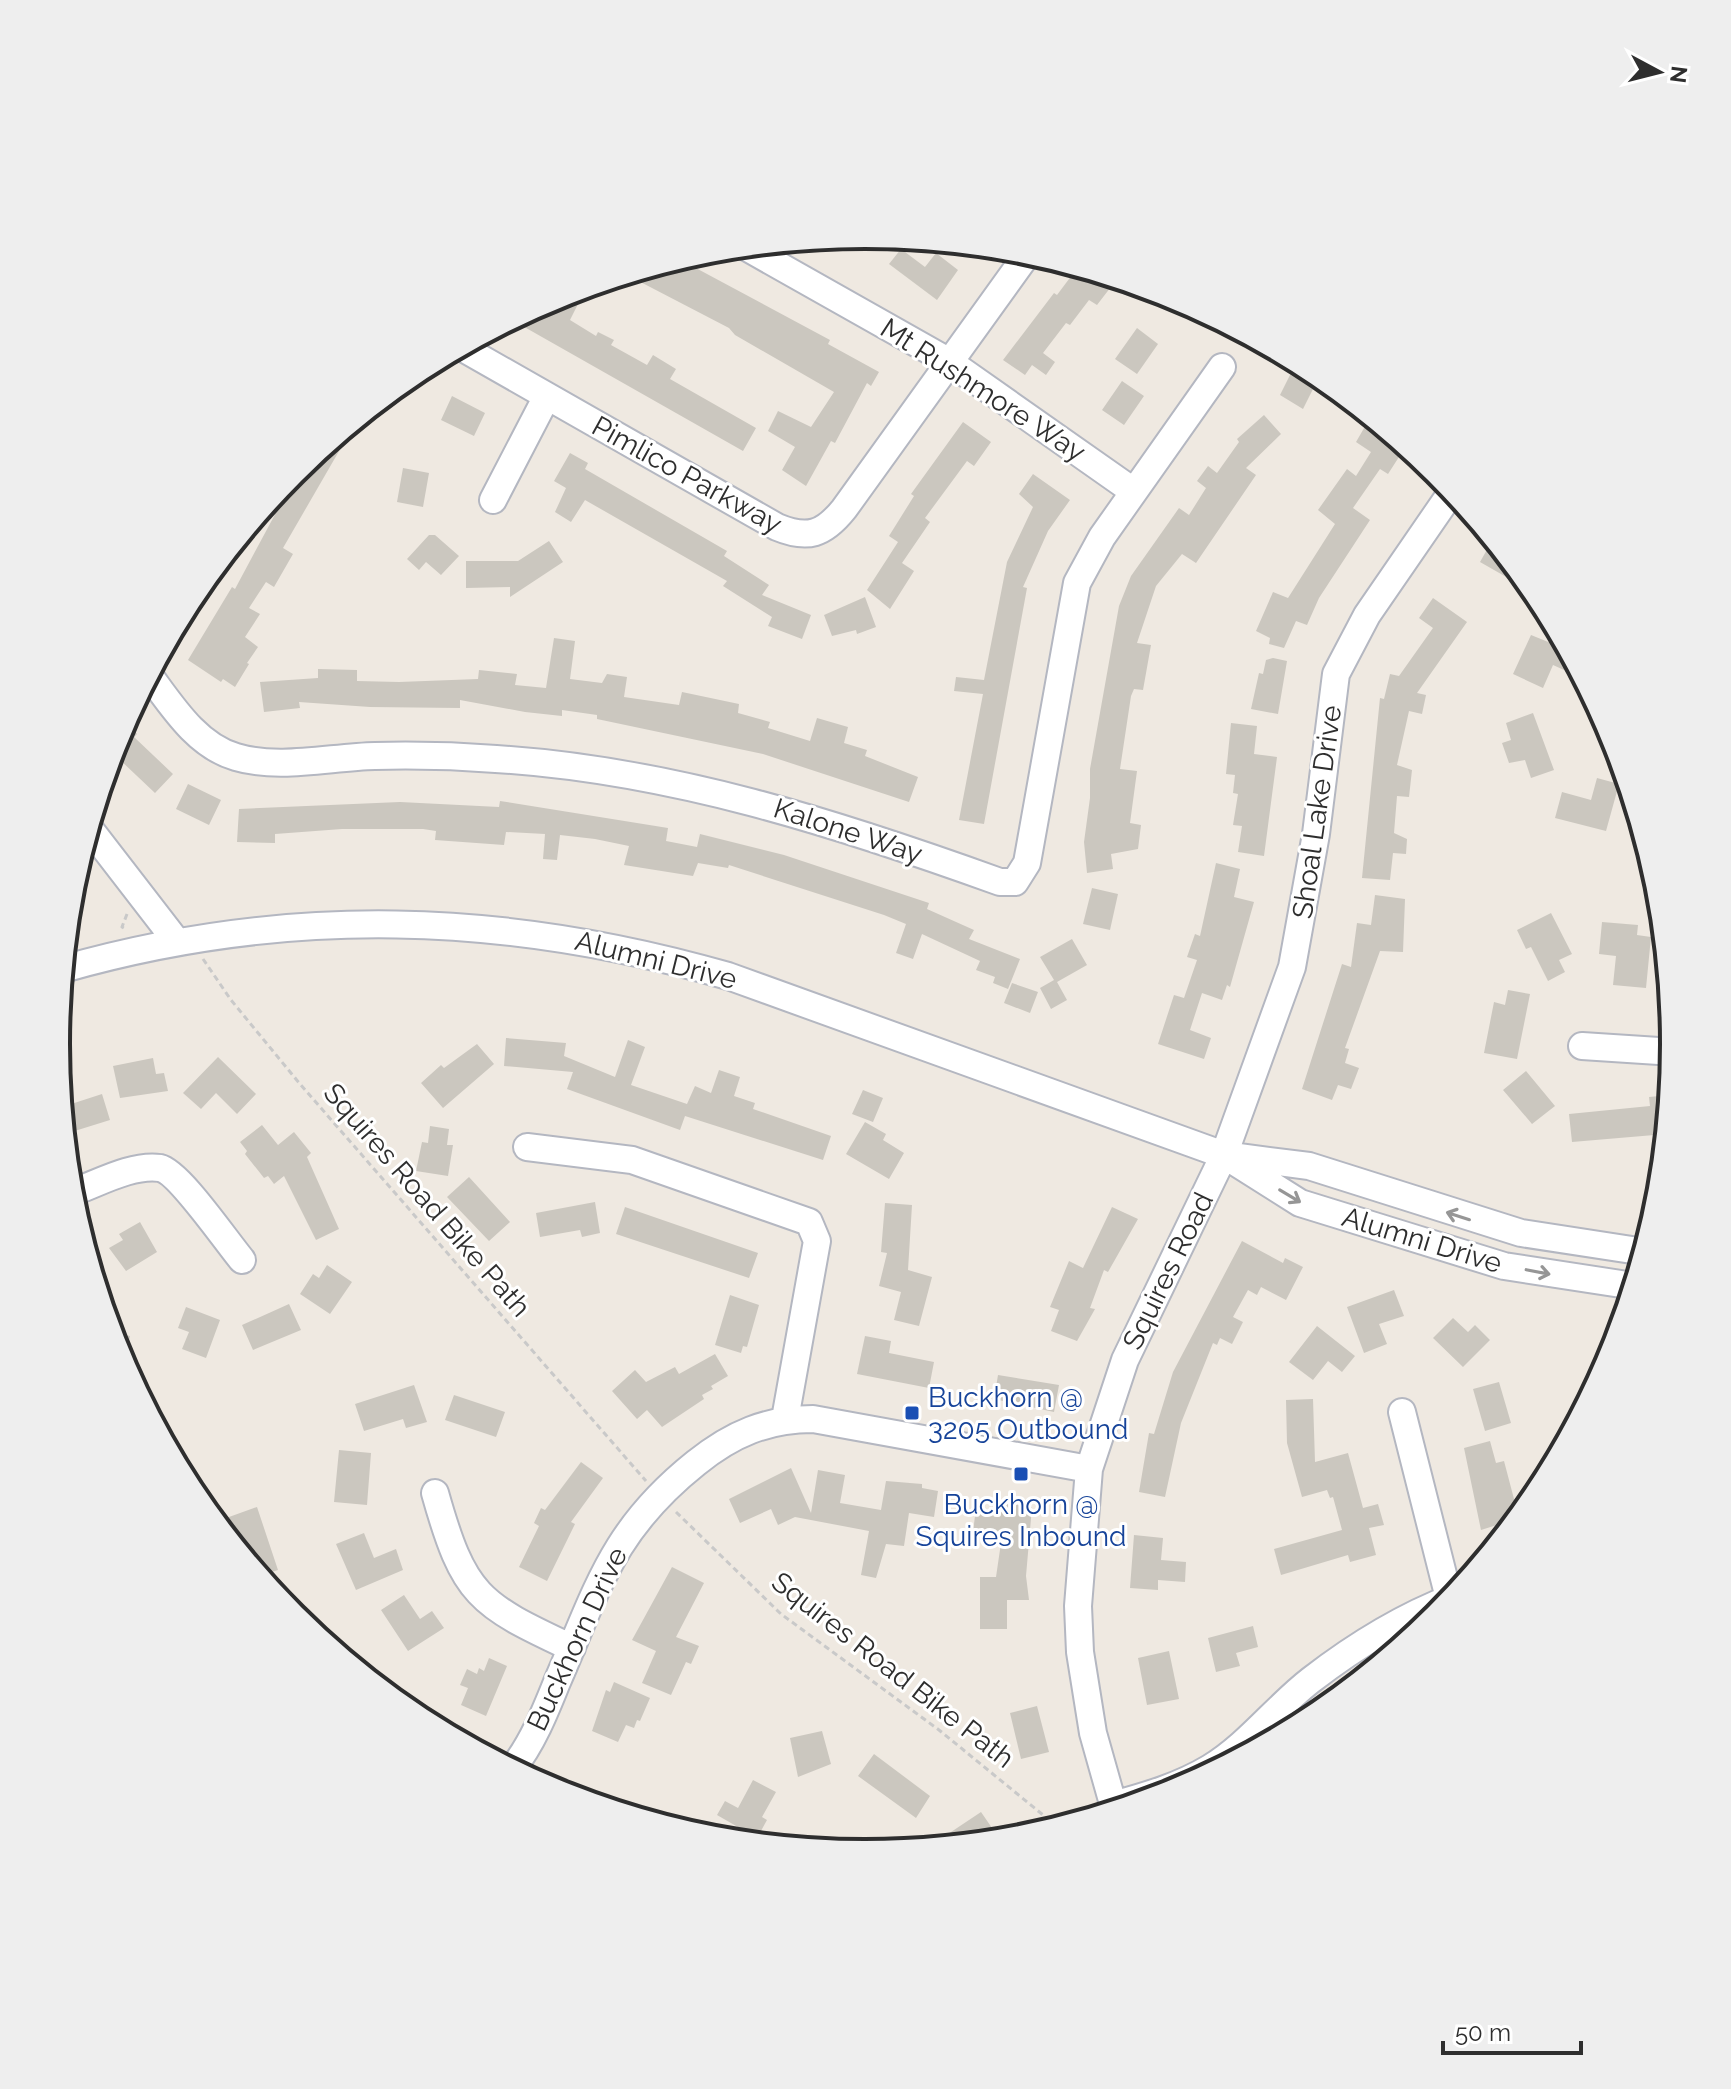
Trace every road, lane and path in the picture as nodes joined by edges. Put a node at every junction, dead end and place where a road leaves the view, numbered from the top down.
1 (765, 256) edge
2 (1020, 264) edge
3 (473, 354) edge
4 (948, 361) junction
5 (1222, 367) dead end
6 (547, 396) junction
7 (1133, 491) junction
8 (493, 500) dead end
9 (1446, 501) edge
10 (157, 684) edge
11 (97, 839) edge
12 (177, 942) junction
13 (75, 966) edge
14 (1582, 1046) dead end
15 (1661, 1051) edge
16 (527, 1147) dead end
17 (1224, 1155) junction
18 (83, 1188) edge
19 (1634, 1250) edge
20 (242, 1260) dead end
21 (1624, 1284) edge
22 (1402, 1412) dead end
23 (785, 1419) junction
24 (1089, 1469) junction
25 (649, 1483) dead end
26 (435, 1493) dead end
27 (671, 1507) dead end
28 (1448, 1586) edge
29 (1420, 1614) edge
30 (572, 1648) junction
31 (1229, 1752) edge
32 (518, 1760) edge
33 (1112, 1801) edge
34 (1048, 1819) edge

1 - 4 street, Mt Rushmore Way
2 - 4 street, Pimlico Parkway
3 - 6 street, Pimlico Parkway
4 - 6 street, Pimlico Parkway
4 - 7 street, Mt Rushmore Way
5 - 7 street, Kalone Way
6 - 8 street
7 - 10 street, Kalone Way
9 - 17 street, Shoal Lake Drive
11 - 12 street
12 - 13 street, Alumni Drive
12 - 17 street, Alumni Drive
12 - 25 path, Squires Road Bike Path
14 - 15 street
16 - 23 street
19 -> 17 street, Alumni Drive
17 -> 21 street, Alumni Drive
17 - 24 street, Squires Road
18 - 20 street
22 - 28 street
23 - 24 street, Buckhorn Drive
23 - 30 street, Buckhorn Drive
24 - 33 street, Squires Road
26 - 30 street
27 - 34 path, Squires Road Bike Path
29 - 31 street
30 - 32 street, Buckhorn Drive

